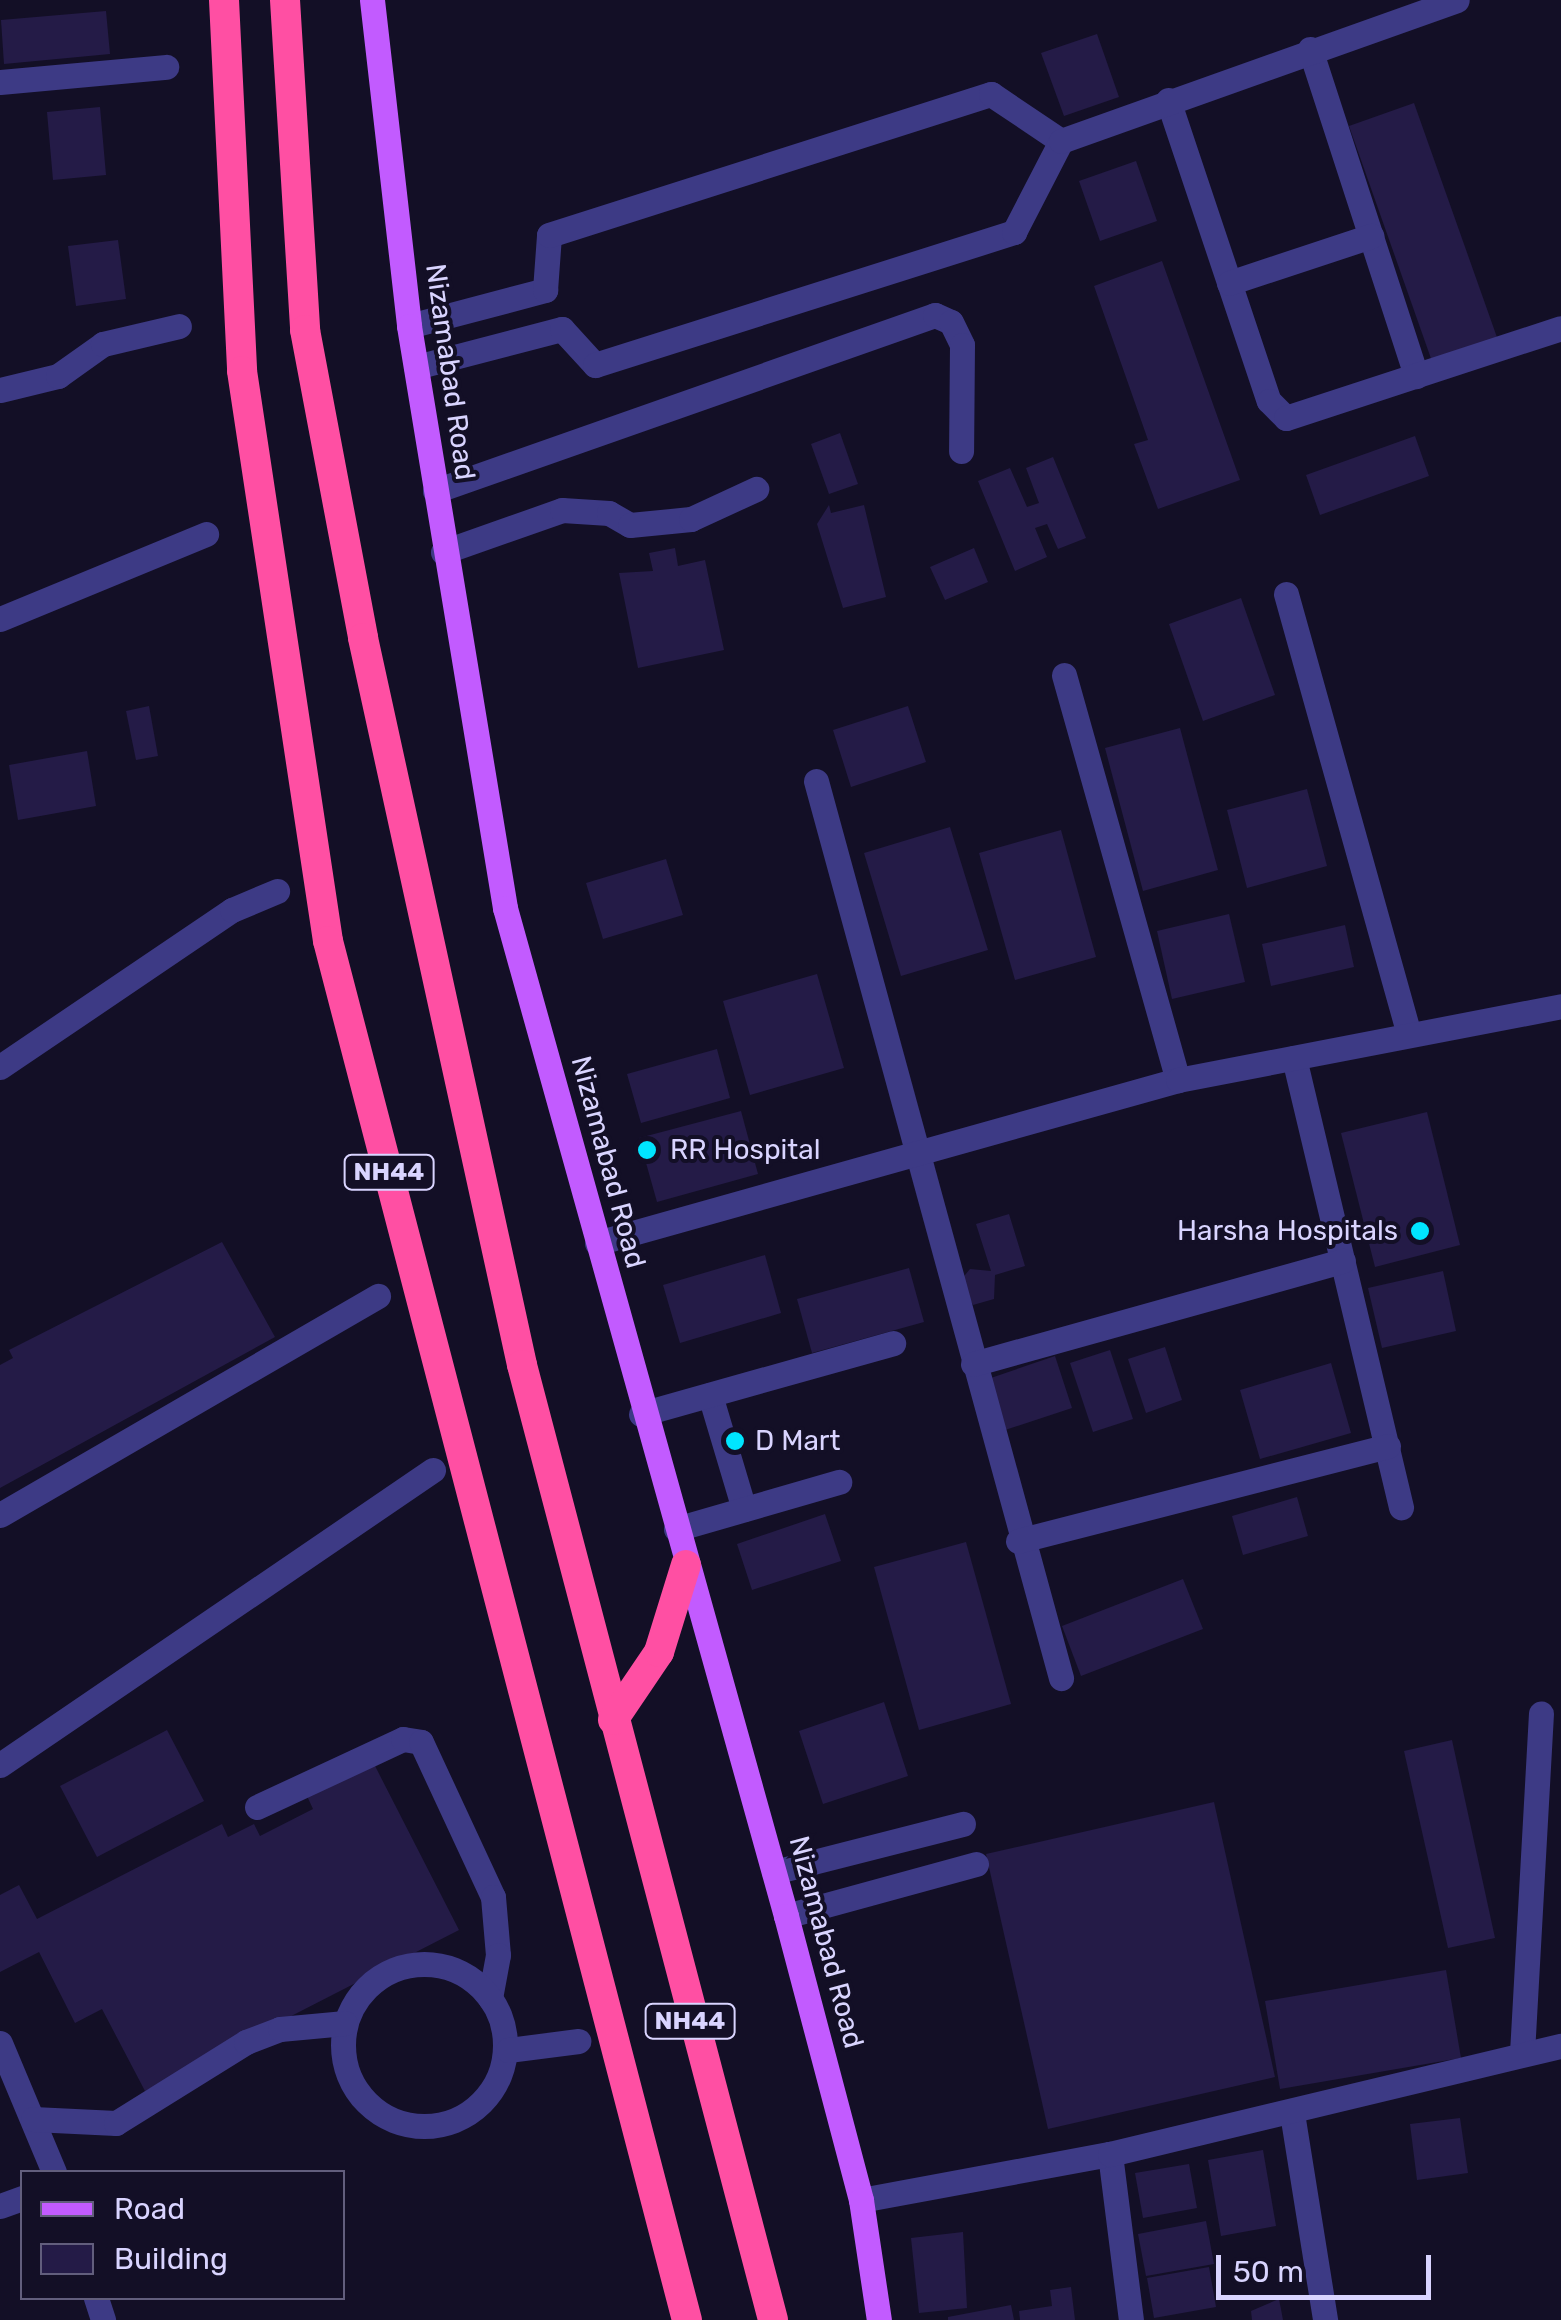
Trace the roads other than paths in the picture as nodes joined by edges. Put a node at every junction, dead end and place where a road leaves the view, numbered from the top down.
1 (224, 0) edge
2 (285, 0) edge
3 (372, 0) edge
4 (1457, 0) edge
5 (1310, 49) junction
6 (166, 68) dead end
7 (0, 82) edge
8 (1168, 100) junction
9 (1061, 141) junction
10 (1371, 236) junction
11 (1230, 283) junction
12 (180, 326) dead end
13 (410, 326) junction
14 (1561, 328) edge
15 (416, 368) junction
16 (1416, 376) junction
17 (0, 390) edge
18 (961, 450) dead end
19 (756, 489) dead end
20 (434, 491) junction
21 (206, 534) dead end
22 (443, 552) junction
23 (1286, 594) dead end
24 (0, 618) edge
25 (1064, 675) dead end
26 (816, 781) dead end
27 (277, 890) dead end
28 (1561, 1006) edge
29 (1408, 1030) junction
30 (1294, 1058) junction
31 (0, 1067) edge
32 (1178, 1080) junction
33 (918, 1148) junction
34 (597, 1243) junction
35 (1343, 1261) junction
36 (378, 1296) dead end
37 (893, 1343) dead end
38 (973, 1364) junction
39 (710, 1395) junction
40 (641, 1414) junction
41 (1388, 1446) junction
42 (433, 1470) dead end
43 (839, 1482) dead end
44 (1402, 1507) dead end
45 (744, 1509) junction
46 (0, 1515) edge
47 (676, 1529) junction
48 (1018, 1541) junction
49 (686, 1564) junction
50 (1061, 1678) dead end
51 (1541, 1714) dead end
52 (613, 1720) junction
53 (0, 1765) edge
54 (257, 1807) dead end
55 (963, 1824) dead end
56 (976, 1864) dead end
57 (774, 1872) junction
58 (786, 1916) junction
59 (490, 1998) junction
60 (345, 2023) junction
61 (578, 2041) dead end
62 (0, 2043) edge
63 (1561, 2046) edge
64 (508, 2050) junction
65 (1522, 2053) junction
66 (1292, 2113) junction
67 (33, 2119) junction
68 (1110, 2154) junction
69 (53, 2170) edge
70 (861, 2200) junction
71 (687, 2320) edge
72 (773, 2320) edge
73 (879, 2320) edge
74 (1131, 2320) edge
75 (1325, 2320) edge

1 - 71 highway, NH44
2 - 52 highway, NH44
3 - 13 main road, Nizamabad Road
4 - 5 street
5 - 8 street
5 - 10 street
6 - 7 street
8 - 9 street
8 - 11 street
9 - 13 street
9 - 15 street
10 - 11 street
10 - 16 street
11 - 16 street
12 - 17 street
13 - 15 main road, Nizamabad Road
14 - 16 street
15 - 20 main road, Nizamabad Road
18 - 20 street
19 - 22 street
20 - 22 main road, Nizamabad Road
21 - 24 street
22 - 34 main road, Nizamabad Road
23 - 29 street
25 - 32 street
26 - 33 street
27 - 31 street
28 - 29 street
29 - 30 street
30 - 32 street
30 - 35 street
32 - 33 street
33 - 34 street
33 - 38 street
34 - 40 main road, Nizamabad Road
35 - 38 street
35 - 41 street
36 - 46 street
37 - 39 street
38 - 48 street
39 - 40 street
39 - 45 street
40 - 47 main road, Nizamabad Road
41 - 44 street
41 - 48 street
42 - 53 street
43 - 45 street
45 - 47 street
47 - 49 main road, Nizamabad Road
48 - 50 street
49 - 52 highway
49 - 57 main road, Nizamabad Road
51 - 65 street
52 - 72 highway, NH44
54 - 59 street
55 - 57 street
56 - 58 street
57 - 58 main road, Nizamabad Road
58 - 70 main road, Nizamabad Road
59 - 60 street
59 - 64 street
60 - 64 street
60 - 67 street
61 - 64 street
62 - 67 street
63 - 65 street
65 - 66 street
66 - 68 street
66 - 75 street
67 - 69 street
68 - 70 street
68 - 74 street
70 - 73 main road, Nizamabad Road

